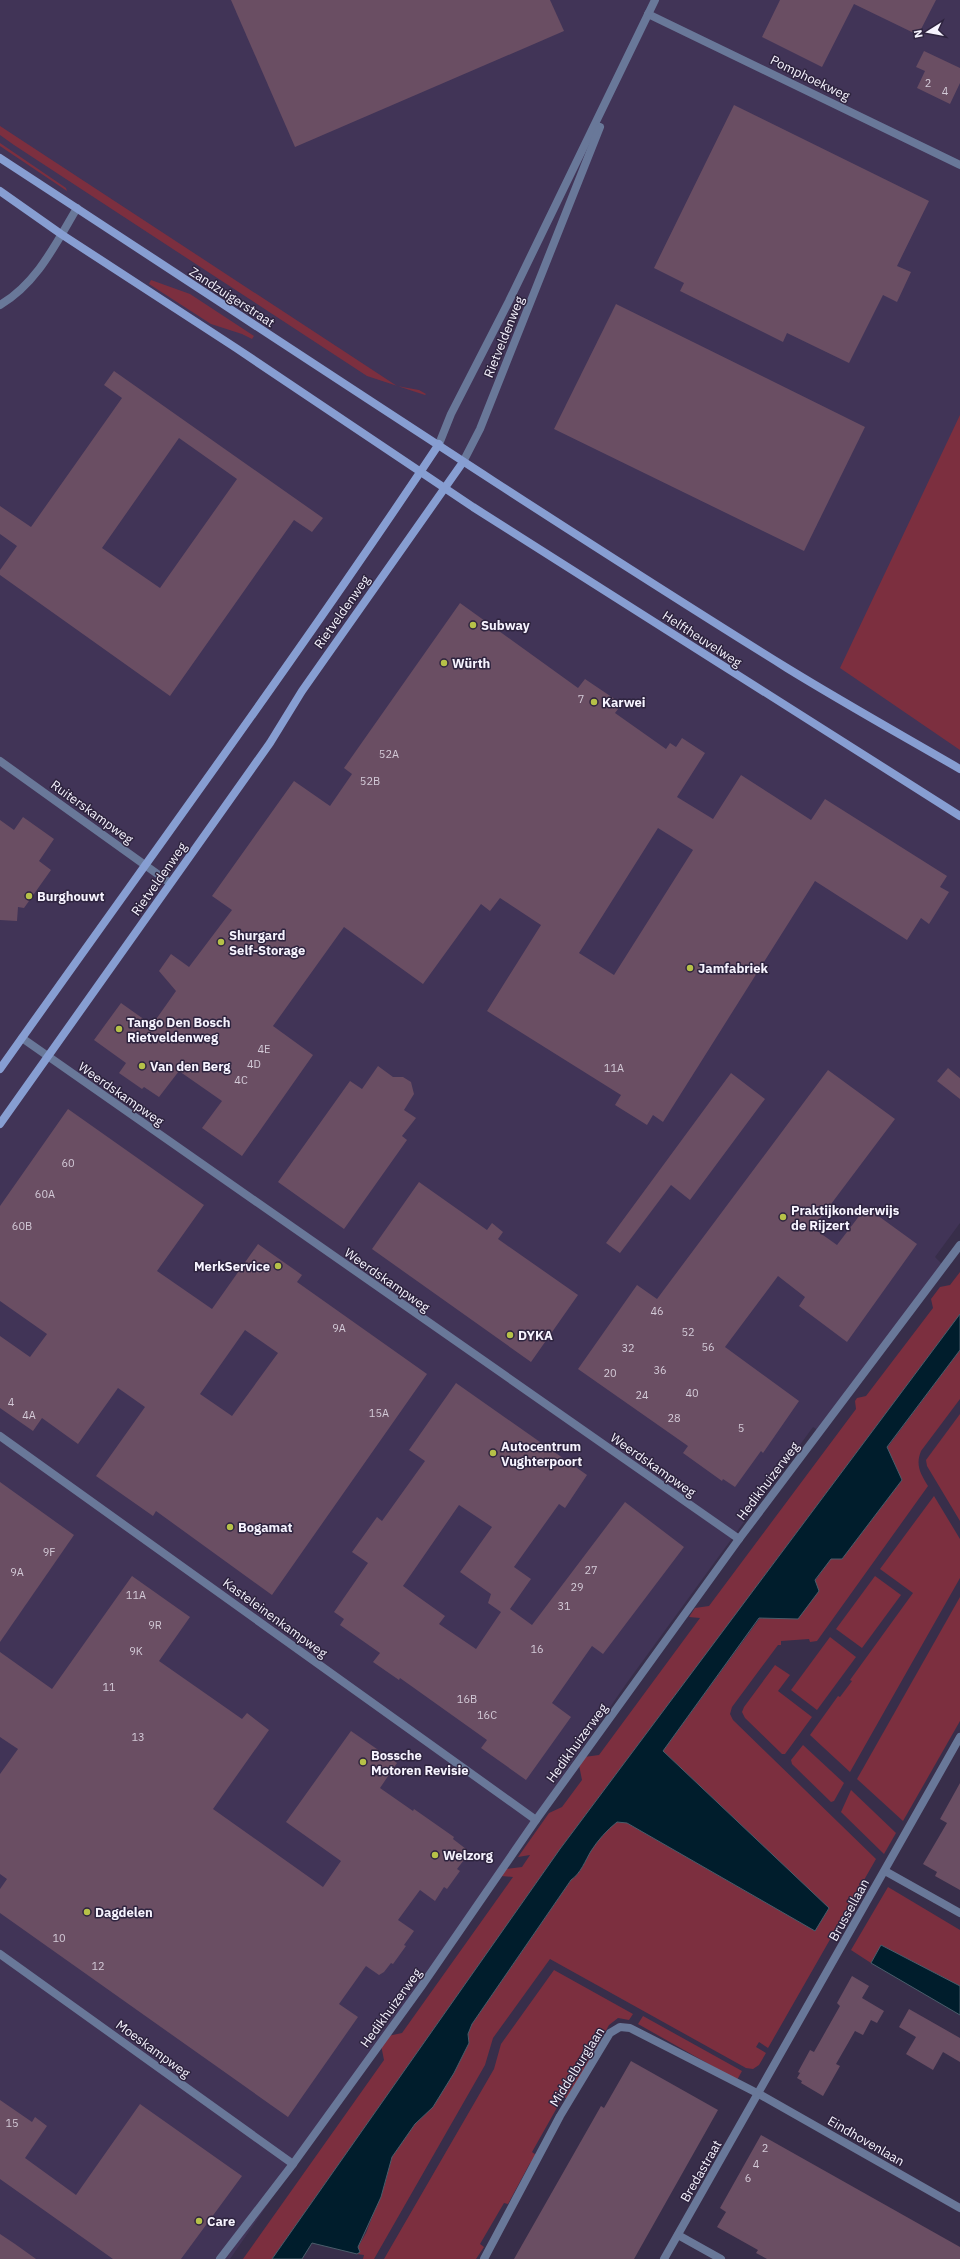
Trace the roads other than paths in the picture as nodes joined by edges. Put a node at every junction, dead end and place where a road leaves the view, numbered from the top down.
1 (655, 0) edge
2 (648, 14) junction
3 (622, 70) junction
4 (0, 158) edge
5 (960, 166) edge
6 (0, 191) edge
7 (77, 208) junction
8 (61, 234) junction
9 (0, 305) edge
10 (439, 444) junction
11 (452, 454) joint
12 (463, 462) junction
13 (420, 472) junction
14 (446, 489) junction
15 (0, 761) edge
16 (960, 769) edge
17 (960, 816) edge
18 (145, 865) junction
19 (170, 883) junction
20 (22, 1038) junction
21 (47, 1057) junction
22 (0, 1069) edge
23 (0, 1124) edge
24 (960, 1245) edge
25 (0, 1436) edge
26 (739, 1539) junction
27 (960, 1737) edge
28 (536, 1820) junction
29 (885, 1871) junction
30 (960, 1914) edge
31 (0, 1954) edge
32 (759, 2094) junction
33 (293, 2164) junction
34 (960, 2208) edge
35 (678, 2235) junction
36 (220, 2259) edge
37 (484, 2259) edge
38 (664, 2259) edge
39 (721, 2259) edge

1 - 2 street, Rietveldenweg
2 - 3 street, Rietveldenweg
2 - 5 street, Pomphoekweg
3 - 10 street, Rietveldenweg
3 - 12 street, Rietveldenweg
4 - 7 main road, Zandzuigerstraat
6 - 8 main road
7 - 8 street
7 - 10 main road, Zandzuigerstraat
8 - 9 street
8 - 13 main road
10 - 11 main road, Zandzuigerstraat
10 - 13 main road, Rietveldenweg
11 - 12 main road, Helftheuvelweg
12 - 14 main road, Rietveldenweg
12 - 16 main road, Helftheuvelweg
13 - 14 main road, Helftheuvelweg
13 - 18 main road, Rietveldenweg
14 - 17 main road, Helftheuvelweg
14 - 19 main road, Rietveldenweg
15 - 18 street, Ruiterskampweg
18 - 19 street, Ruiterskampweg
18 - 20 main road, Rietveldenweg
19 - 21 main road, Rietveldenweg
20 - 21 street, Weerdskampweg
20 - 22 main road, Rietveldenweg
21 - 23 main road, Rietveldenweg
21 - 26 street, Weerdskampweg
24 - 26 street, Hedikhuizerweg
25 - 28 street, Kasteleinenkampweg
26 - 28 street, Hedikhuizerweg
27 - 29 street, Brussellaan
28 - 33 street, Hedikhuizerweg
29 - 30 street
29 - 32 street, Brussellaan
31 - 33 street, Moeskampweg
32 - 34 street, Eindhovenlaan
32 - 35 street, Bredastraat
32 - 37 street, Middelburglaan
33 - 36 street, Hedikhuizerweg
35 - 38 street, Bredastraat
35 - 39 street

